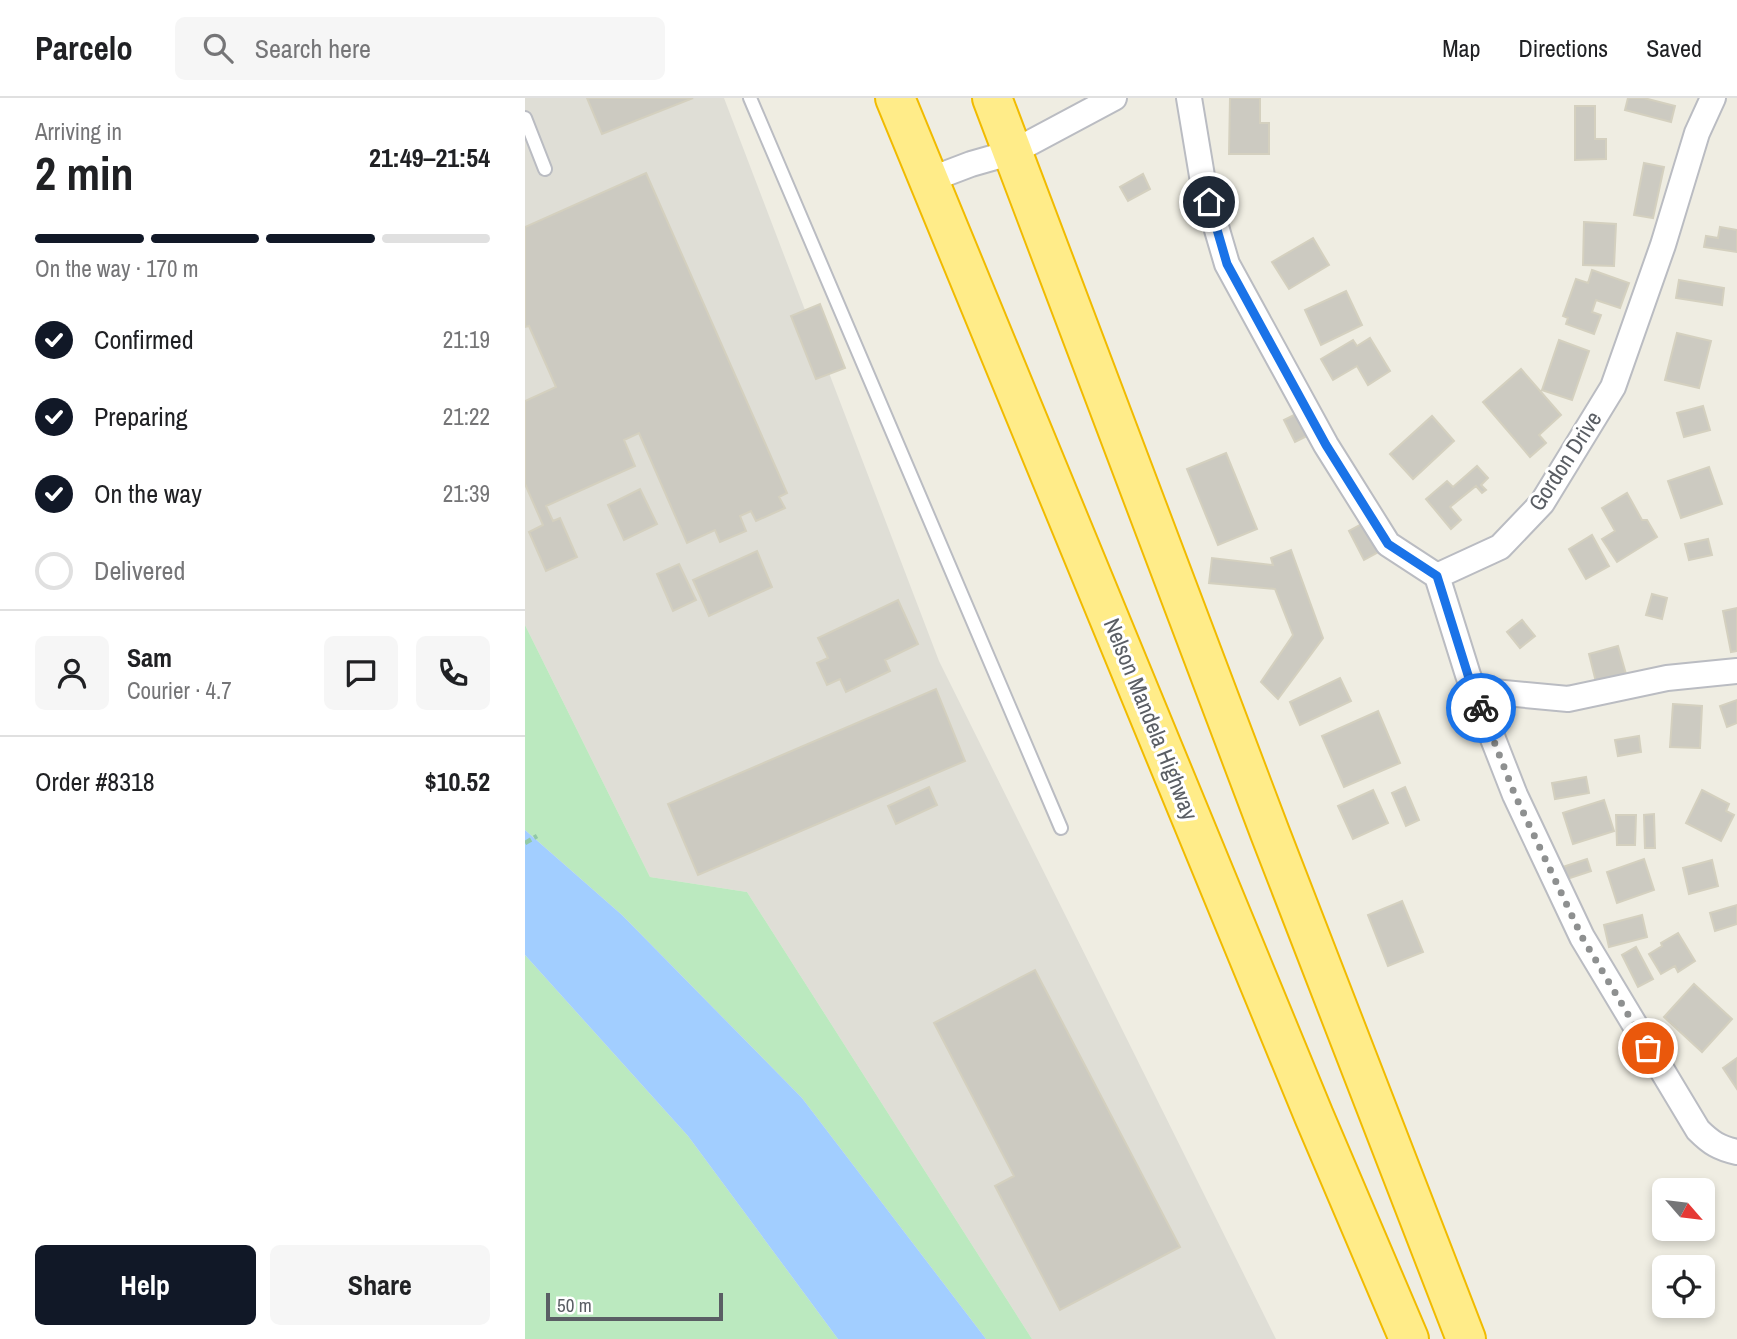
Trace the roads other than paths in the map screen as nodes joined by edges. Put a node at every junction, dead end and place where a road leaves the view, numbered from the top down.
1 (750, 98) edge
2 (895, 98) edge
3 (992, 98) edge
4 (1114, 98) edge
5 (1189, 98) edge
6 (1713, 98) edge
7 (525, 118) edge
8 (1004, 142) junction
9 (545, 169) dead end
10 (925, 191) junction
11 (1437, 576) junction
12 (1737, 671) edge
13 (1473, 690) junction
14 (1061, 828) dead end
15 (1737, 1152) edge
16 (1409, 1339) edge
17 (1466, 1339) edge

1 - 14 lane
2 - 10 highway, Nelson Mandela Highway
3 - 8 highway
4 - 8 street
5 - 11 street
6 - 11 street, Gordon Drive
7 - 9 lane
8 - 10 street
8 - 17 highway
10 - 16 highway, Nelson Mandela Highway
11 - 13 street
12 - 13 street
13 - 15 street

